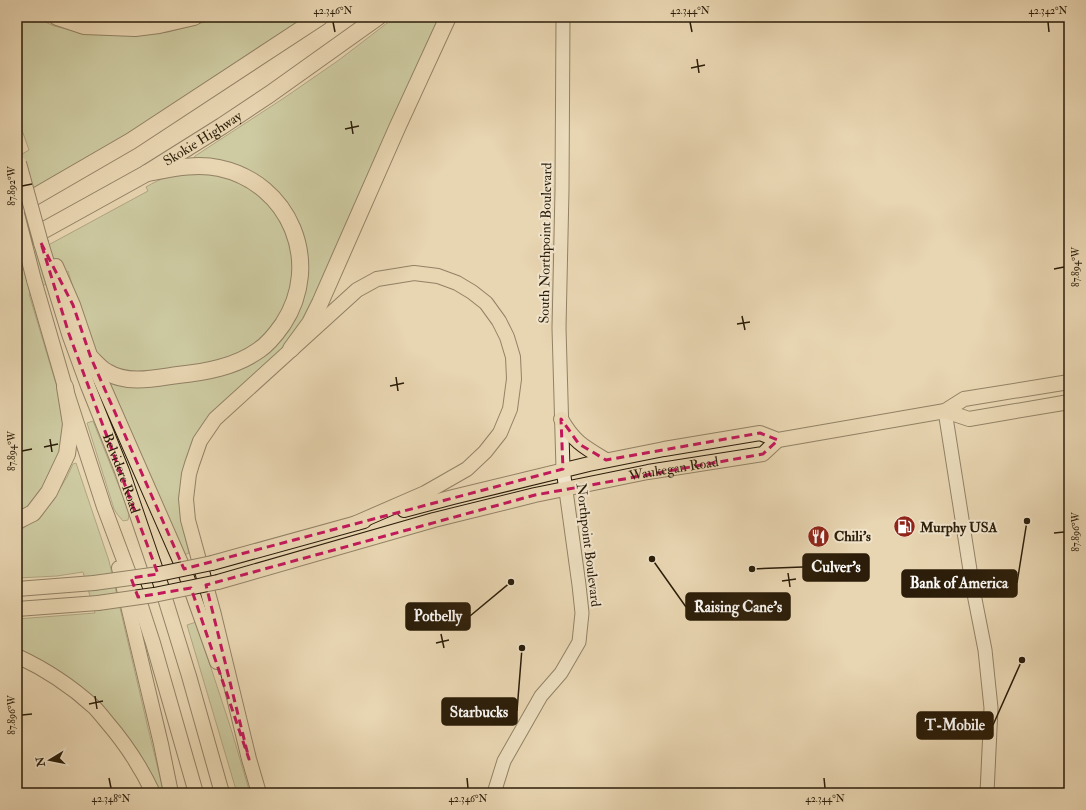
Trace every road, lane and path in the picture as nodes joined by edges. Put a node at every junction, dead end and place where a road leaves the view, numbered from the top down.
1 (57, 17) edge
2 (194, 17) edge
3 (320, 17) edge
4 (378, 17) edge
5 (448, 17) edge
6 (563, 17) edge
7 (18, 159) edge
8 (147, 173) junction
9 (17, 207) edge
10 (17, 214) edge
11 (17, 246) edge
12 (54, 272) junction
13 (291, 349) junction
14 (91, 358) junction
15 (1069, 382) edge
16 (64, 387) junction
17 (1069, 402) edge
18 (945, 411) junction
19 (562, 419) junction
20 (778, 440) junction
21 (606, 460) junction
22 (563, 469) junction
23 (566, 490) junction
24 (104, 507) junction
25 (17, 522) edge
26 (356, 523) junction
27 (17, 589) edge
28 (17, 609) edge
29 (17, 656) edge
30 (249, 759) junction
31 (154, 793) edge
32 (171, 793) edge
33 (196, 793) edge
34 (222, 793) edge
35 (259, 793) edge
36 (494, 793) edge
37 (987, 793) edge

1 - 2 highway
3 - 9 highway
4 - 8 highway, Skokie Highway
5 - 13 highway
6 - 19 street, South Northpoint Boulevard
7 - 12 main road, bridge
8 - 11 highway, Skokie Highway
8 - 14 highway
10 - 16 main road, Belvidere Road, bridge
12 - 14 main road
12 - 34 main road, Belvidere Road
13 - 26 main road
13 - 30 main road
14 - 30 main road
15 - 18 main road
16 - 24 main road, Belvidere Road
16 - 25 highway
17 - 18 main road
18 - 20 main road
18 - 37 street
19 - 21 main road
19 - 22 street, South Northpoint Boulevard
20 - 21 main road, Waukegan Road
20 - 23 main road, Waukegan Road
21 - 22 main road, Waukegan Road
22 - 23 street, Northpoint Boulevard
22 - 26 main road, Waukegan Road
23 - 28 main road, Waukegan Road, bridge
23 - 36 street, Northpoint Boulevard
24 - 32 main road
24 - 33 main road, Belvidere Road
26 - 27 main road, bridge
29 - 31 main road
30 - 35 main road

